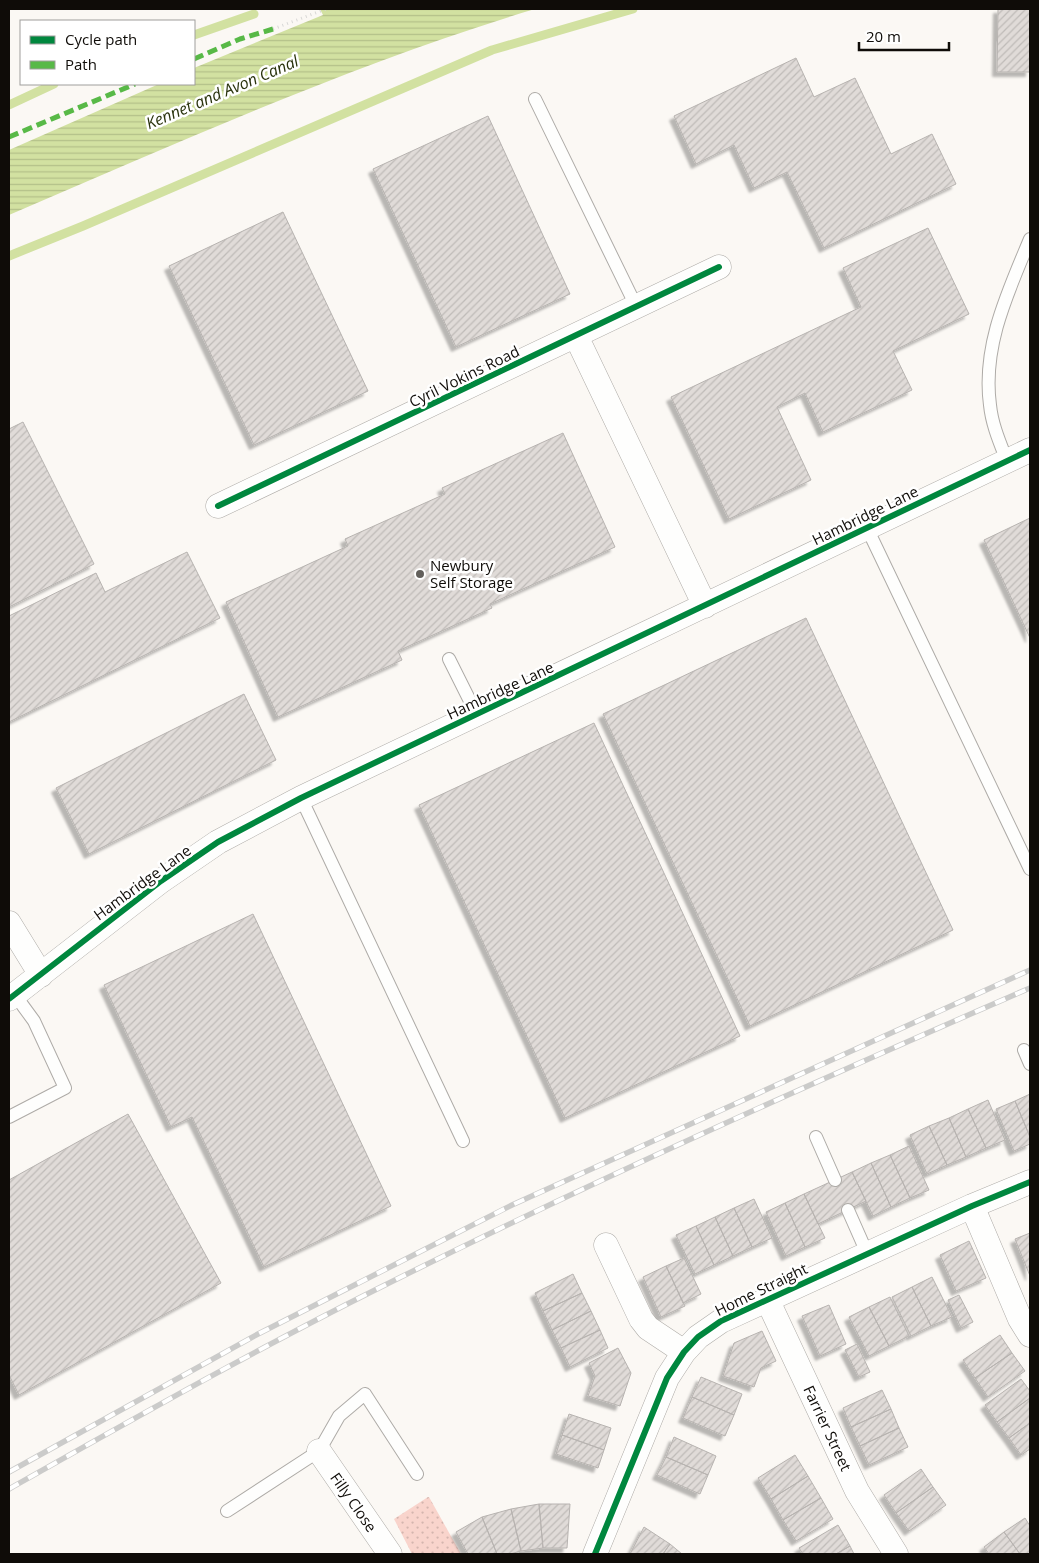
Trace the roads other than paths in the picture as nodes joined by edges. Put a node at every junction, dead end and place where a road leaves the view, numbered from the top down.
1 (535, 99) dead end
2 (1030, 239) edge
3 (719, 267) dead end
4 (636, 306) junction
5 (576, 336) junction
6 (1030, 450) edge
7 (1007, 461) junction
8 (218, 506) dead end
9 (867, 528) junction
10 (705, 606) junction
11 (449, 659) dead end
12 (477, 715) junction
13 (301, 798) junction
14 (1030, 869) edge
15 (9, 923) edge
16 (42, 975) junction
17 (12, 997) edge
18 (1024, 1050) dead end
19 (1030, 1064) edge
20 (9, 1118) edge
21 (816, 1137) dead end
22 (463, 1141) dead end
23 (835, 1180) dead end
24 (1030, 1182) edge
25 (972, 1206) junction
26 (848, 1210) dead end
27 (606, 1245) dead end
28 (868, 1253) junction
29 (767, 1299) junction
30 (1030, 1335) edge
31 (684, 1352) junction
32 (319, 1451) junction
33 (417, 1474) dead end
34 (227, 1511) dead end
35 (390, 1554) edge
36 (595, 1554) edge
37 (896, 1554) edge

1 - 4 lane
2 - 7 lane
3 - 4 street, Cyril Vokins Road
4 - 5 street, Cyril Vokins Road
5 - 8 street, Cyril Vokins Road
5 - 10 street
6 - 7 street, Hambridge Lane
7 - 9 street, Hambridge Lane
9 - 10 street, Hambridge Lane
9 - 14 lane
10 - 12 street, Hambridge Lane
11 - 12 lane
12 - 13 street, Hambridge Lane
13 - 16 street, Hambridge Lane
13 - 22 lane
15 - 16 street
16 - 17 street, Hambridge Lane
17 - 20 lane
18 - 19 lane
21 - 23 lane
24 - 25 street, Home Straight
25 - 28 street, Home Straight
25 - 30 street
26 - 28 lane
27 - 31 street
28 - 29 street, Home Straight
29 - 31 street, Home Straight
29 - 37 street, Farrier Street
31 - 36 street, Home Straight
32 - 33 lane
32 - 34 lane
32 - 35 street, Filly Close

